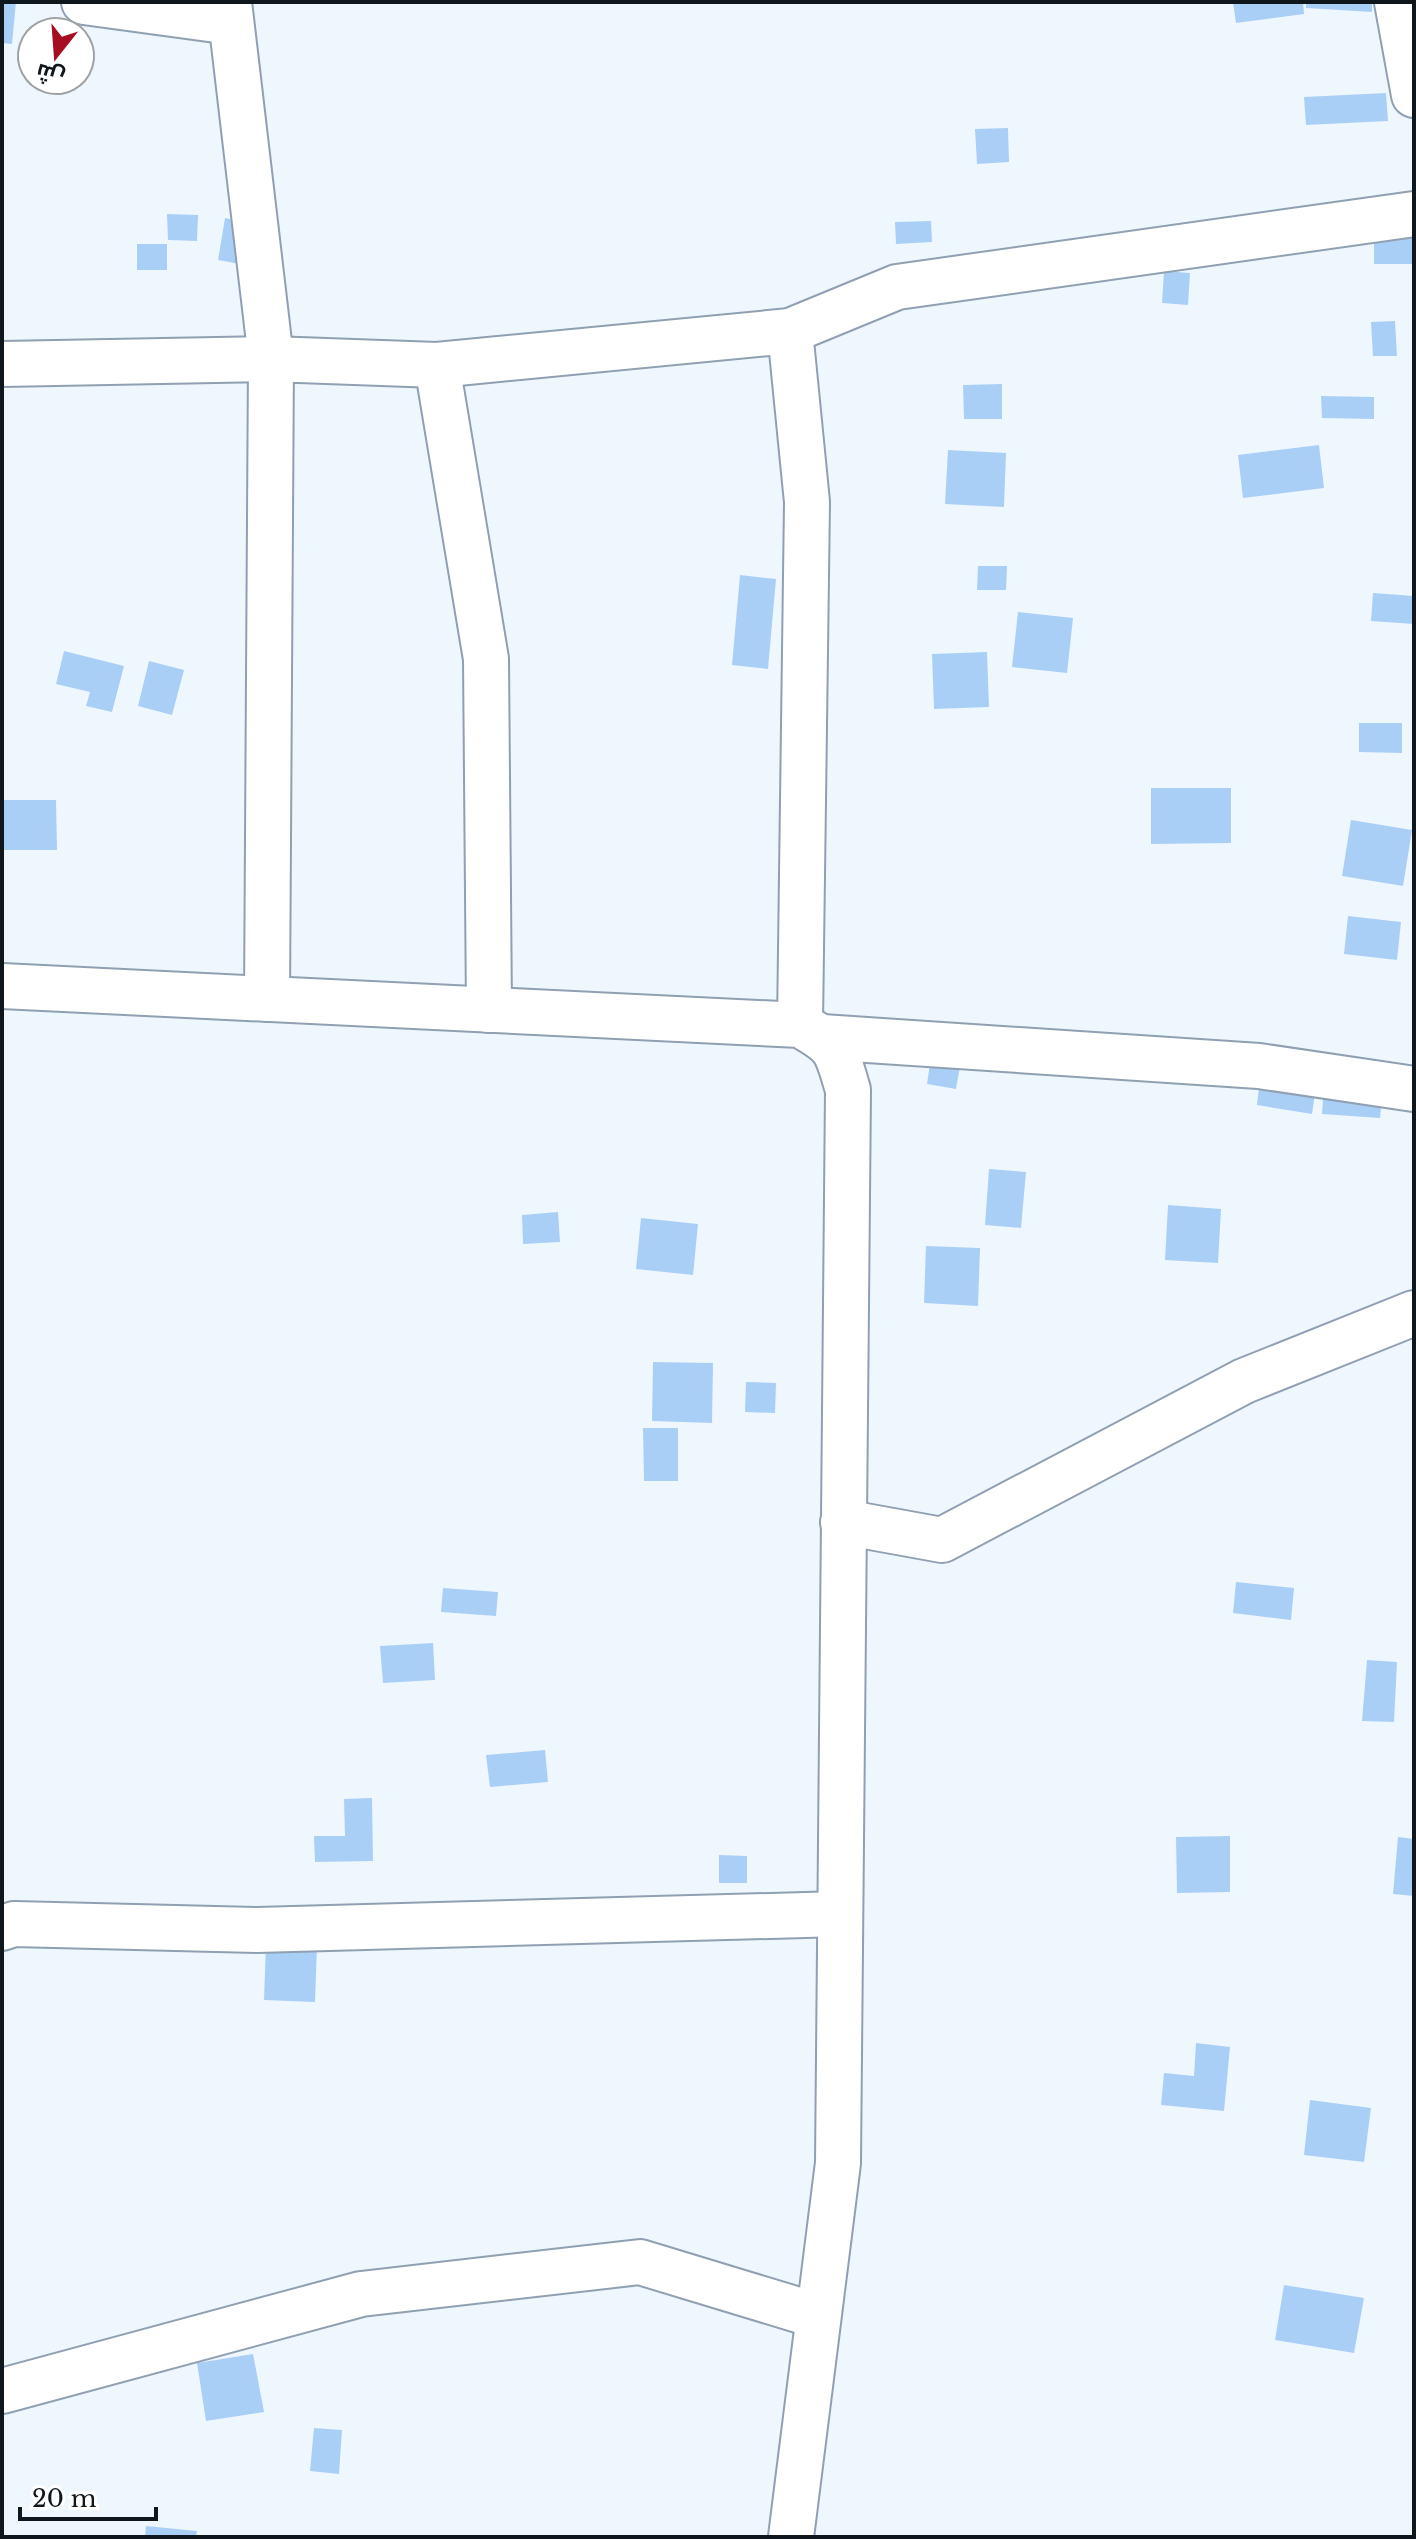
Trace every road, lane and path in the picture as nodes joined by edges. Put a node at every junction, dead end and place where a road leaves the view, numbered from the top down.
1 (84, 2) edge
2 (1397, 2) edge
3 (230, 12) edge
4 (1414, 95) edge
5 (1414, 214) edge
6 (790, 331) junction
7 (271, 359) junction
8 (2, 364) edge
9 (437, 365) junction
10 (2, 986) edge
11 (267, 999) junction
12 (489, 1010) junction
13 (811, 1031) junction
14 (1414, 1089) edge
15 (1414, 1313) edge
16 (843, 1522) junction
17 (840, 1914) junction
18 (2, 1928) edge
19 (818, 2316) junction
20 (2, 2391) edge
21 (791, 2537) edge

1 - 3 street
2 - 4 street
3 - 7 street
5 - 6 street
6 - 9 street
6 - 13 street
7 - 8 street
7 - 9 street
7 - 11 street
9 - 12 street
10 - 11 street
11 - 12 street
12 - 13 street
13 - 14 street
13 - 16 street
15 - 16 street
16 - 17 street
17 - 18 street
17 - 19 street
19 - 20 street
19 - 21 street

